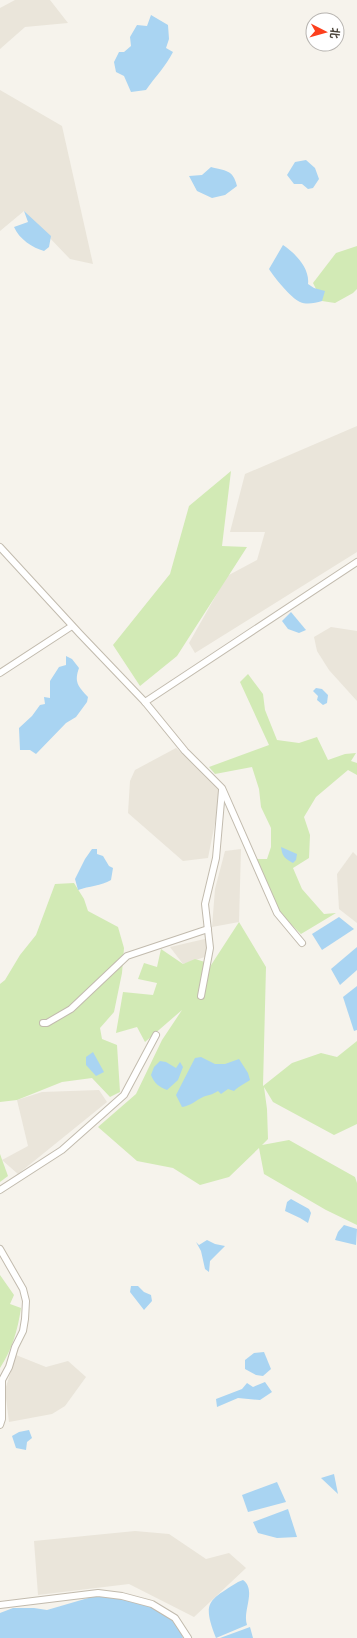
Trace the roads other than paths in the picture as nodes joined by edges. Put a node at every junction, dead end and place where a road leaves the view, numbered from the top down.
1 (0, 547) edge
2 (357, 562) edge
3 (72, 626) junction
4 (0, 673) edge
5 (145, 702) junction
6 (222, 788) junction
7 (208, 929) junction
8 (302, 943) dead end
9 (201, 996) dead end
10 (43, 1023) dead end
11 (156, 1035) dead end
12 (0, 1190) edge
13 (0, 1249) edge
14 (0, 1425) edge
15 (0, 1605) edge
16 (188, 1638) edge

1 - 3 street
2 - 5 street
3 - 4 street
3 - 5 street
5 - 6 street
6 - 7 street
6 - 8 street
7 - 9 street
7 - 10 street
11 - 12 street
13 - 14 street
15 - 16 street

